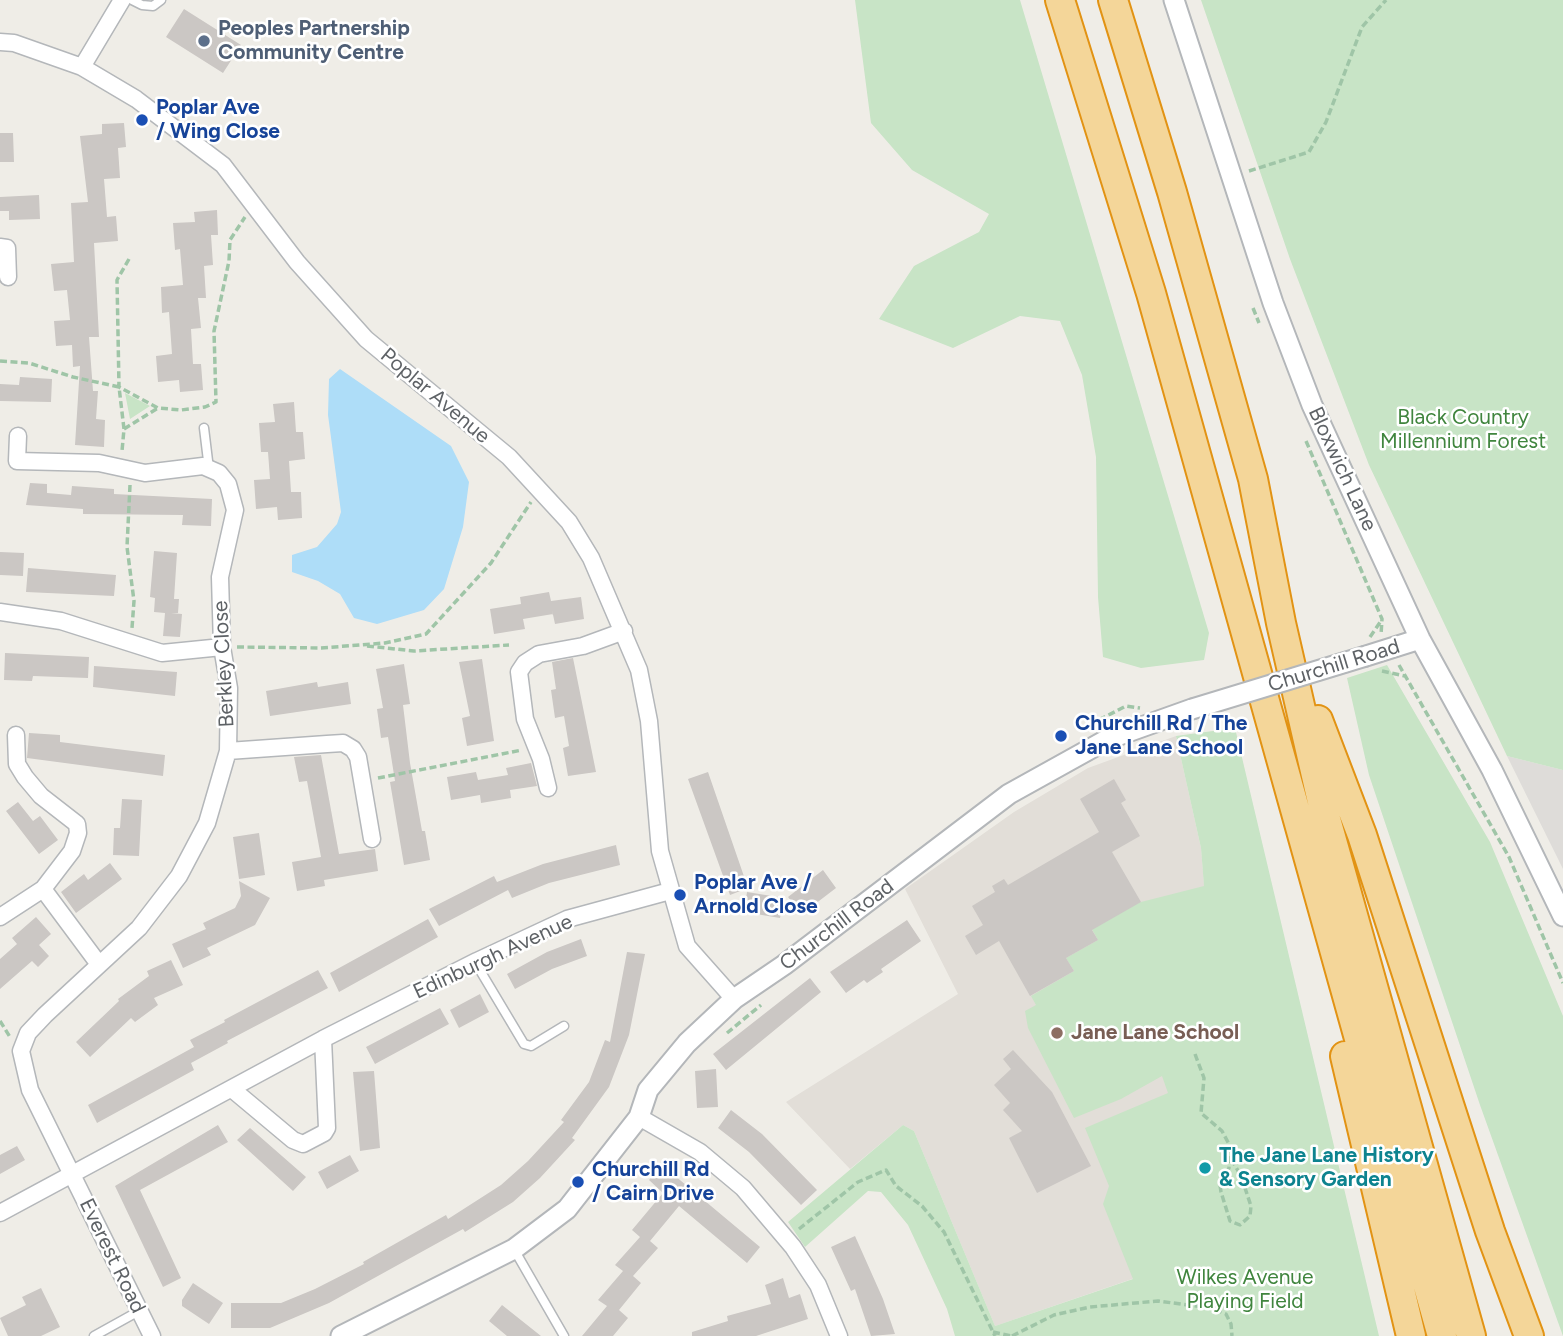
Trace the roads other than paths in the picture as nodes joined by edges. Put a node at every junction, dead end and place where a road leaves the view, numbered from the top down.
1 (122, 0) edge
2 (132, 0) edge
3 (161, 0) edge
4 (1060, 0) edge
5 (1113, 0) edge
6 (1174, 0) edge
7 (0, 42) edge
8 (82, 67) junction
9 (0, 247) edge
10 (8, 276) dead end
11 (204, 428) dead end
12 (18, 436) dead end
13 (209, 469) junction
14 (0, 612) edge
15 (1281, 623) junction
16 (624, 631) junction
17 (1247, 634) junction
18 (1420, 639) junction
19 (222, 646) junction
20 (16, 735) dead end
21 (228, 751) junction
22 (548, 788) dead end
23 (372, 839) dead end
24 (43, 890) junction
25 (670, 891) junction
26 (1563, 916) edge
27 (0, 917) edge
28 (475, 962) junction
29 (98, 963) junction
30 (734, 999) junction
31 (564, 1026) dead end
32 (323, 1039) junction
33 (232, 1089) junction
34 (639, 1117) junction
35 (72, 1175) junction
36 (0, 1213) edge
37 (514, 1249) junction
38 (139, 1311) junction
39 (94, 1336) edge
40 (152, 1336) edge
41 (341, 1336) edge
42 (564, 1336) edge
43 (839, 1336) edge
44 (1411, 1336) edge
45 (1442, 1336) edge
46 (1471, 1336) edge
47 (1529, 1336) edge

1 - 8 street
2 - 3 lane
4 - 17 highway
5 - 15 highway
6 - 18 street, Bloxwich Lane
7 - 8 street, Poplar Avenue
8 - 16 street, Poplar Avenue
9 - 10 street
11 - 13 lane
12 - 13 street
13 - 19 street, Berkley Close
14 - 19 street
15 - 46 highway
15 - 47 highway
16 - 22 street
16 - 25 street, Poplar Avenue
17 - 44 highway
17 - 45 highway
18 - 26 street, Bloxwich Lane
18 - 30 street, Churchill Road, bridge
19 - 21 street, Berkley Close
20 - 24 street
21 - 23 street
21 - 29 street, Berkley Close
24 - 27 street
24 - 29 street
25 - 28 street, Edinburgh Avenue
25 - 30 street, Poplar Avenue
28 - 31 lane
28 - 32 street, Edinburgh Avenue
29 - 35 street, Berkley Close
30 - 34 street, Churchill Road
32 - 33 street, Edinburgh Avenue
32 - 33 street
33 - 35 street, Edinburgh Avenue
34 - 37 street, Churchill Road
34 - 43 street
35 - 36 street, Edinburgh Avenue
35 - 38 street, Everest Road
37 - 41 street, Churchill Road
37 - 42 lane
38 - 39 lane
38 - 40 street, Everest Road

